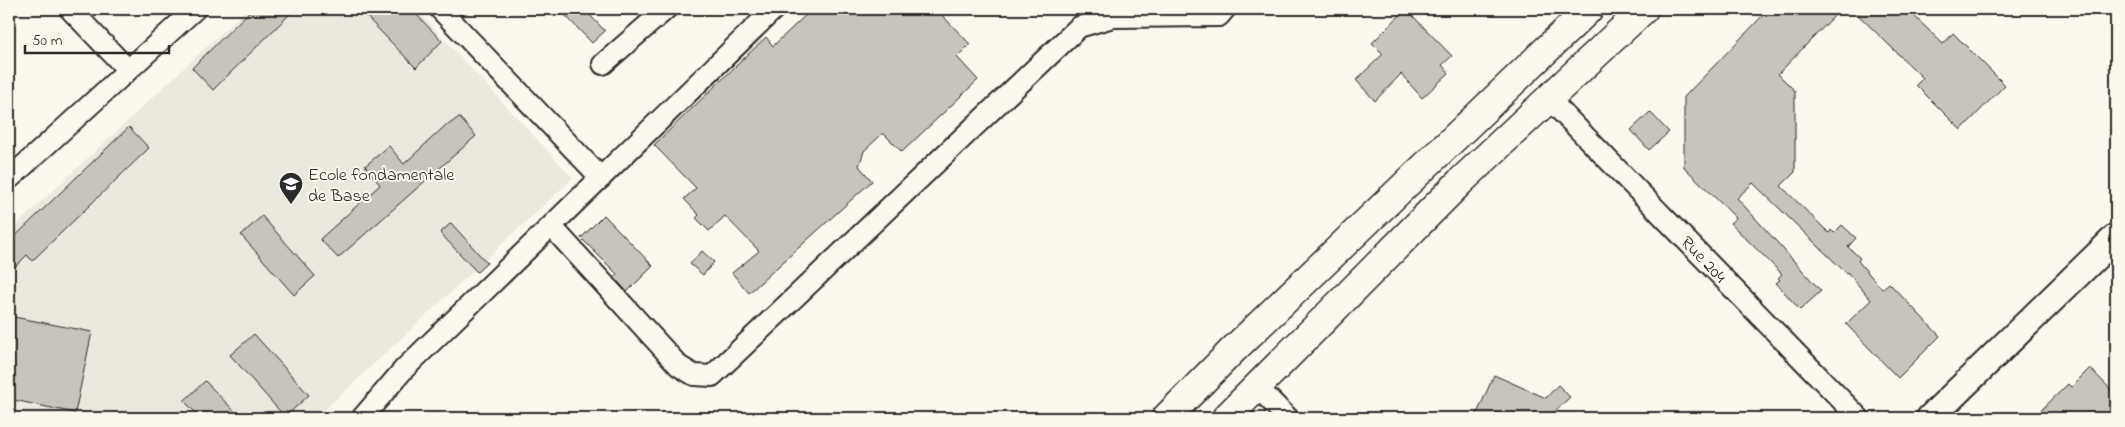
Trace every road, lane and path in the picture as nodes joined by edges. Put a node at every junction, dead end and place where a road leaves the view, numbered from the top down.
1 (70, 9) edge
2 (195, 9) edge
3 (440, 9) edge
4 (666, 9) edge
5 (774, 9) edge
6 (1226, 9) edge
7 (1588, 9) edge
8 (1644, 9) edge
9 (604, 64) dead end
10 (128, 70) junction
11 (1549, 99) junction
12 (10, 176) edge
13 (601, 178) junction
14 (552, 227) junction
15 (2116, 237) edge
16 (1258, 387) junction
17 (362, 418) edge
18 (1166, 418) edge
19 (1226, 418) edge
20 (1288, 418) edge
21 (1859, 418) edge
22 (1930, 418) edge

1 - 10 street
2 - 10 street
3 - 13 street
4 - 9 street
5 - 13 street
6 - 14 street
7 - 18 main road
8 - 11 main road
10 - 12 street
11 - 16 main road
11 - 21 street, Rue 204
13 - 14 street
14 - 17 street
15 - 22 street
16 - 19 main road
16 - 20 street

